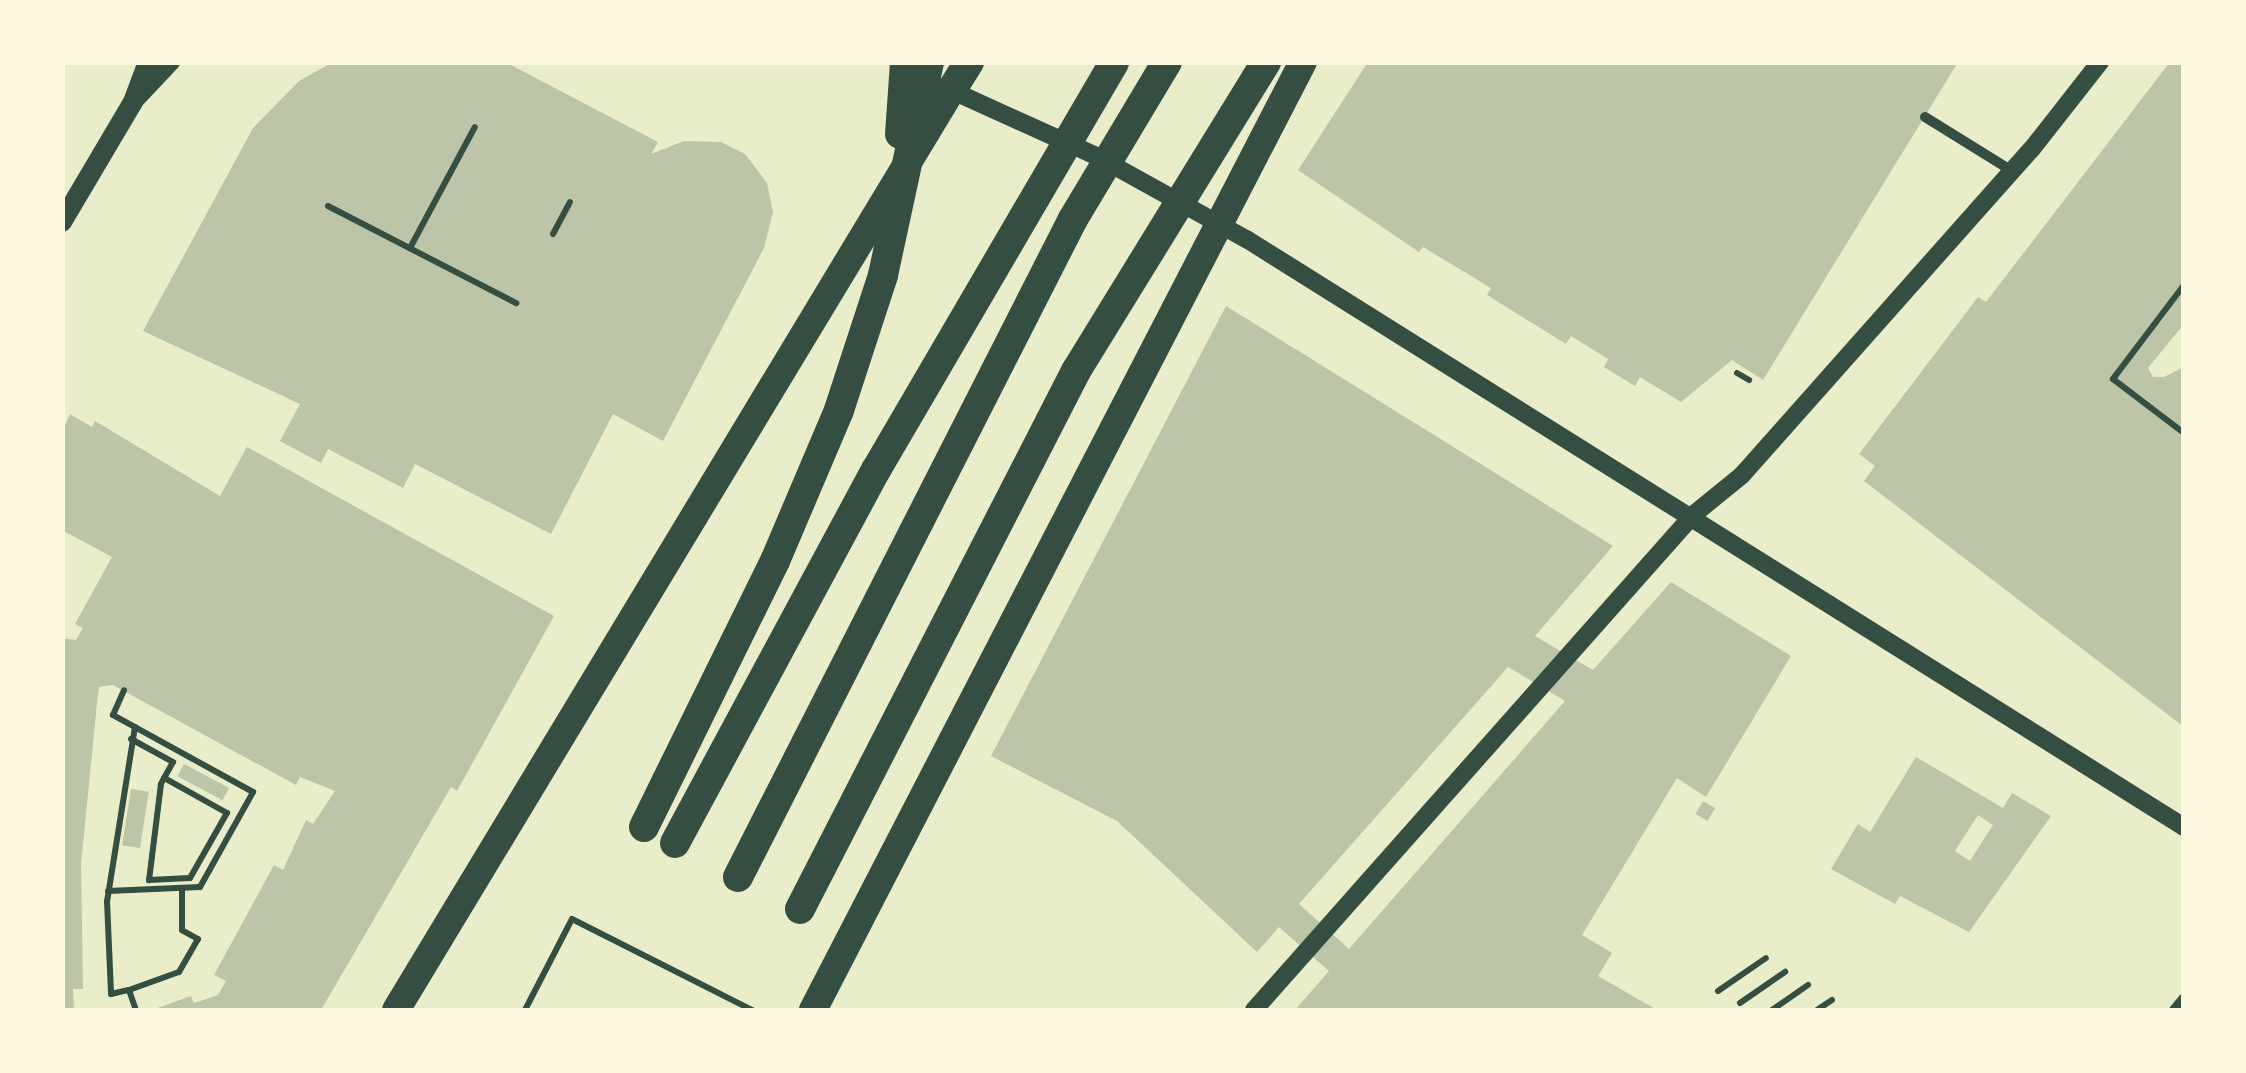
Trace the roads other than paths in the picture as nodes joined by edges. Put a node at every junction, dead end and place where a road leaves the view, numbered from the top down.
1 (148, 62) edge
2 (171, 62) edge
3 (883, 62) edge
4 (905, 62) edge
5 (929, 62) edge
6 (969, 62) edge
7 (1114, 62) edge
8 (1166, 62) edge
9 (1266, 62) edge
10 (1303, 62) edge
11 (2100, 62) edge
12 (951, 90) junction
13 (133, 102) junction
14 (1925, 116) dead end
15 (2012, 171) junction
16 (898, 208) junction
17 (62, 222) edge
18 (1217, 222) junction
19 (1693, 514) junction
20 (644, 827) dead end
21 (2184, 827) edge
22 (674, 843) dead end
23 (738, 877) dead end
24 (800, 909) dead end
25 (2184, 998) edge
26 (396, 1010) edge
27 (812, 1010) edge
28 (1254, 1010) edge
29 (2174, 1010) edge

1 - 13 main road
2 - 13 street
3 - 12 street
4 - 16 highway
5 - 16 highway
6 - 12 highway
7 - 22 highway
8 - 23 highway
9 - 24 highway
10 - 18 highway
11 - 15 street
12 - 18 street
12 - 26 highway
13 - 17 main road
14 - 15 street
15 - 19 street
16 - 20 highway
18 - 19 street
18 - 27 highway
19 - 21 street
19 - 28 street
25 - 29 street

